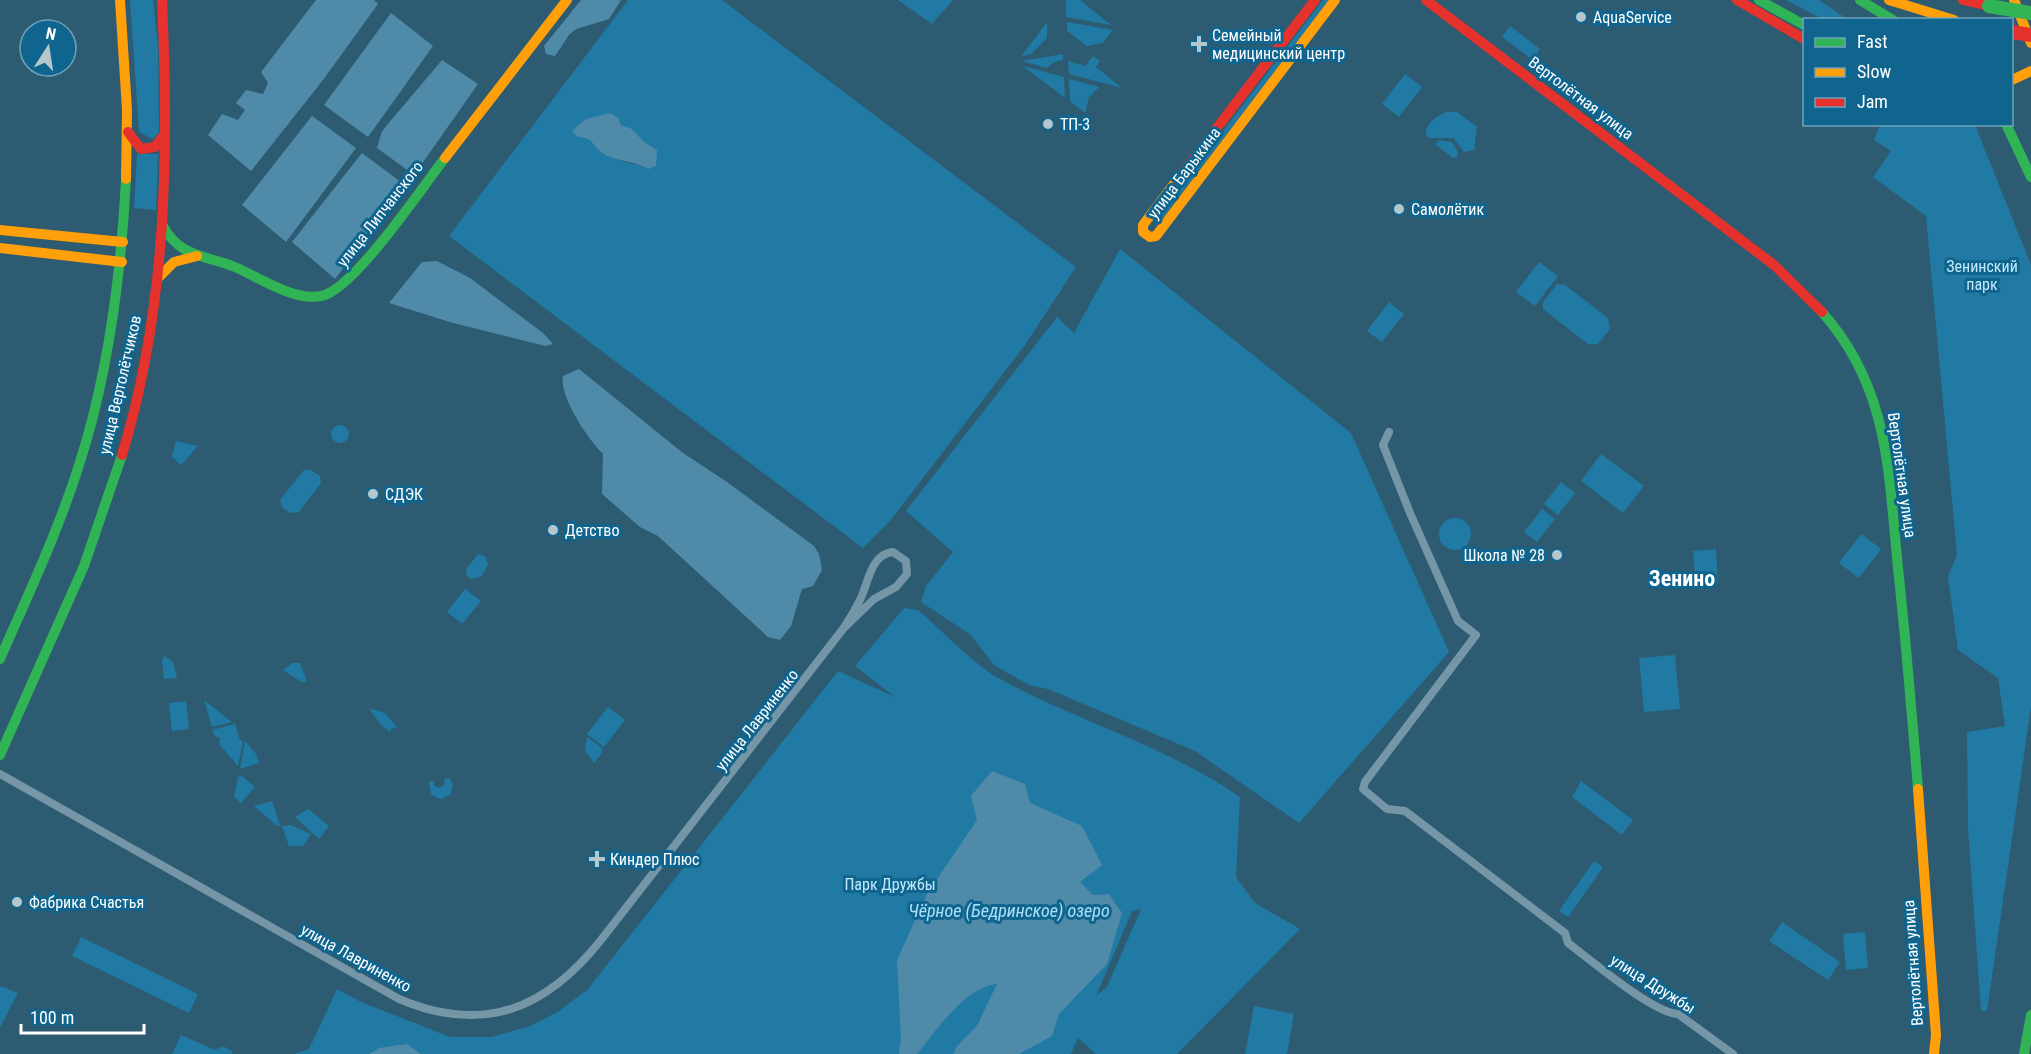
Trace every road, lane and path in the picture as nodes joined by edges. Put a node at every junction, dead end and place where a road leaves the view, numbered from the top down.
1 (120, 0) edge
2 (162, 0) edge
3 (567, 0) edge
4 (1315, 0) edge
5 (1335, 0) edge
6 (1426, 0) edge
7 (1737, 0) edge
8 (1760, 0) edge
9 (1860, 0) edge
10 (1890, 0) edge
11 (1963, 0) edge
12 (2014, 0) edge
13 (2031, 13) edge
14 (1890, 18) edge
15 (1948, 18) edge
16 (1803, 25) edge
17 (2013, 32) edge
18 (2031, 35) edge
19 (1803, 38) edge
20 (2031, 43) edge
21 (2031, 71) edge
22 (2013, 78) edge
23 (2007, 126) edge
24 (128, 132) junction
25 (165, 132) junction
26 (2031, 177) edge
27 (162, 226) junction
28 (0, 230) edge
29 (123, 242) junction
30 (0, 248) edge
31 (198, 256) junction
32 (122, 262) junction
33 (159, 277) junction
34 (1389, 432) dead end
35 (843, 629) junction
36 (0, 659) edge
37 (0, 755) edge
38 (0, 767) edge
39 (3, 775) edge
40 (2031, 1016) edge
41 (1732, 1054) edge
42 (1934, 1054) edge
43 (2024, 1054) edge

1 - 24 main road, улица Вертолётчиков
2 - 25 main road, улица Вертолётчиков
3 - 31 main road, улица Липчанского
4 - 5 main road, улица Барыкина
6 - 42 main road, Вертолётная улица
7 - 19 main road
8 - 16 main road
9 - 14 main road
10 - 15 main road
11 - 13 main road, bridge
12 - 20 main road
17 - 18 main road, bridge
21 - 22 main road
23 - 26 main road
24 - 25 main road
24 - 29 main road, улица Вертолётчиков
25 - 27 main road, улица Вертолётчиков
27 - 31 main road, улица Липчанского
27 - 33 main road, улица Вертолётчиков
28 - 29 main road
29 - 32 main road, улица Вертолётчиков
30 - 32 main road
31 - 33 main road
32 - 36 main road, улица Вертолётчиков
33 - 37 main road, улица Вертолётчиков
34 - 41 street, улица Дружбы
35 - 35 street
35 - 39 street, улица Лавриненко
38 - 39 street, улица Лавриненко
40 - 43 main road

